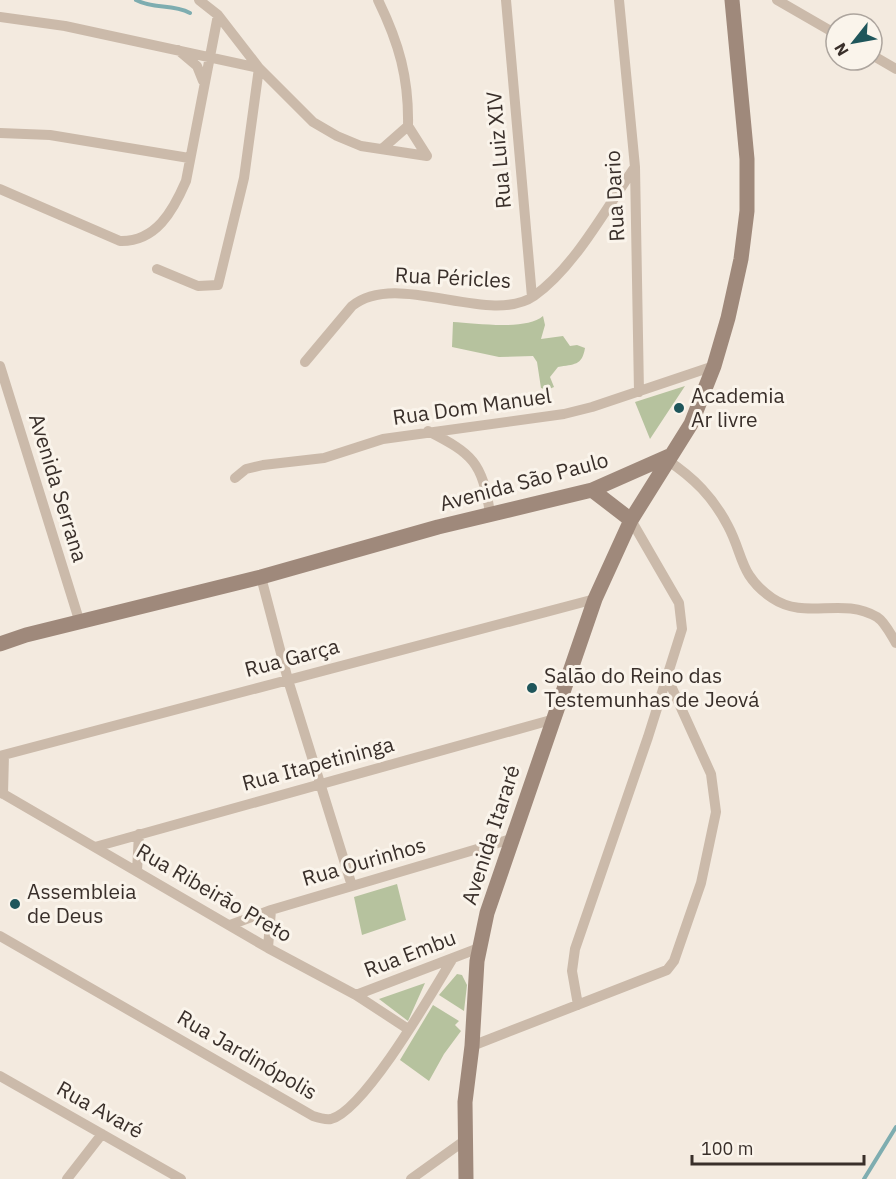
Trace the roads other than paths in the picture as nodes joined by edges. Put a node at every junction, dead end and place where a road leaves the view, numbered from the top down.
1 (199, 0) edge
2 (378, 0) edge
3 (619, 0) edge
4 (732, 0) edge
5 (777, 0) edge
6 (505, 2) edge
7 (218, 15) junction
8 (0, 17) edge
9 (824, 27) edge
10 (177, 49) junction
11 (208, 56) junction
12 (259, 68) junction
13 (204, 84) junction
14 (408, 126) junction
15 (0, 133) edge
16 (383, 148) junction
17 (189, 158) junction
18 (635, 167) junction
19 (0, 189) edge
20 (157, 269) dead end
21 (532, 297) junction
22 (305, 362) dead end
23 (0, 366) edge
24 (714, 366) junction
25 (639, 392) junction
26 (428, 431) junction
27 (668, 458) junction
28 (235, 478) dead end
29 (592, 490) junction
30 (490, 513) junction
31 (631, 520) junction
32 (261, 577) junction
33 (595, 599) junction
34 (80, 623) junction
35 (896, 643) edge
36 (0, 644) edge
37 (667, 677) junction
38 (288, 680) junction
39 (551, 720) junction
40 (2, 756) edge
41 (319, 783) junction
42 (2, 793) edge
43 (139, 834) junction
44 (511, 839) junction
45 (95, 847) junction
46 (137, 871) junction
47 (352, 886) junction
48 (271, 910) junction
49 (230, 926) junction
50 (0, 936) edge
51 (268, 948) junction
52 (478, 948) junction
53 (453, 958) junction
54 (356, 996) junction
55 (578, 1005) junction
56 (408, 1029) junction
57 (472, 1046) junction
58 (0, 1076) edge
59 (102, 1134) junction
60 (464, 1142) junction
61 (67, 1179) edge
62 (181, 1179) edge
63 (411, 1179) edge
64 (466, 1179) edge

1 - 7 street
2 - 14 street
3 - 18 street, Rua Dario
4 - 24 main road, Avenida São Paulo
5 - 9 street
6 - 21 street, Rua Luiz XIV
7 - 11 street
7 - 12 street
8 - 10 street
10 - 11 street
10 - 13 street
11 - 12 street
11 - 13 street
12 - 16 street
12 - 20 street
13 - 17 street
14 - 16 street
14 - 16 street
15 - 17 street
17 - 19 street
18 - 21 street, Rua Péricles
18 - 25 street, Rua Dario
21 - 22 street, Rua Péricles
23 - 34 street, Avenida Serrana
24 - 25 street, Rua Dom Manuel
24 - 27 main road, Avenida São Paulo
25 - 26 street, Rua Dom Manuel
26 - 28 street, Rua Dom Manuel
26 - 30 street
27 - 29 main road, Avenida São Paulo
27 - 31 main road, Avenida Itararé
27 - 35 street
29 - 30 main road, Avenida São Paulo
29 - 31 main road
30 - 32 main road, Avenida São Paulo
31 - 33 main road, Avenida Itararé
31 - 37 street
32 - 34 main road, Avenida São Paulo
32 - 38 street
33 - 38 street, Rua Garça
33 - 39 main road, Avenida Itararé
34 - 36 main road, Avenida São Paulo
37 - 55 street
37 - 55 street
38 - 40 street, Rua Garça
38 - 41 street
39 - 41 street, Rua Itapetininga
39 - 44 main road, Avenida Itararé
40 - 42 street
41 - 43 street, Rua Itapetininga
41 - 47 street
42 - 45 street, Rua Ribeirão Preto
43 - 45 street, Rua Itapetininga
43 - 46 street
44 - 47 street, Rua Ourinhos
44 - 52 main road, Avenida Itararé
45 - 46 street, Rua Ribeirão Preto
46 - 49 street, Rua Ribeirão Preto
47 - 48 street, Rua Ourinhos
48 - 49 street, Rua Ourinhos
48 - 51 street
49 - 51 street, Rua Ribeirão Preto
50 - 56 street, Rua Jardinópolis
51 - 54 street, Rua Ribeirão Preto
52 - 53 street, Rua Embu
52 - 57 main road, Avenida Itararé
53 - 54 street, Rua Embu
53 - 56 street, Rua Jardinópolis
54 - 56 street, Rua Ribeirão Preto
55 - 57 street
57 - 60 main road, Avenida Itararé
58 - 59 street, Rua Avaré
59 - 61 street
59 - 62 street, Rua Avaré
60 - 63 street
60 - 64 main road, Avenida Itararé

